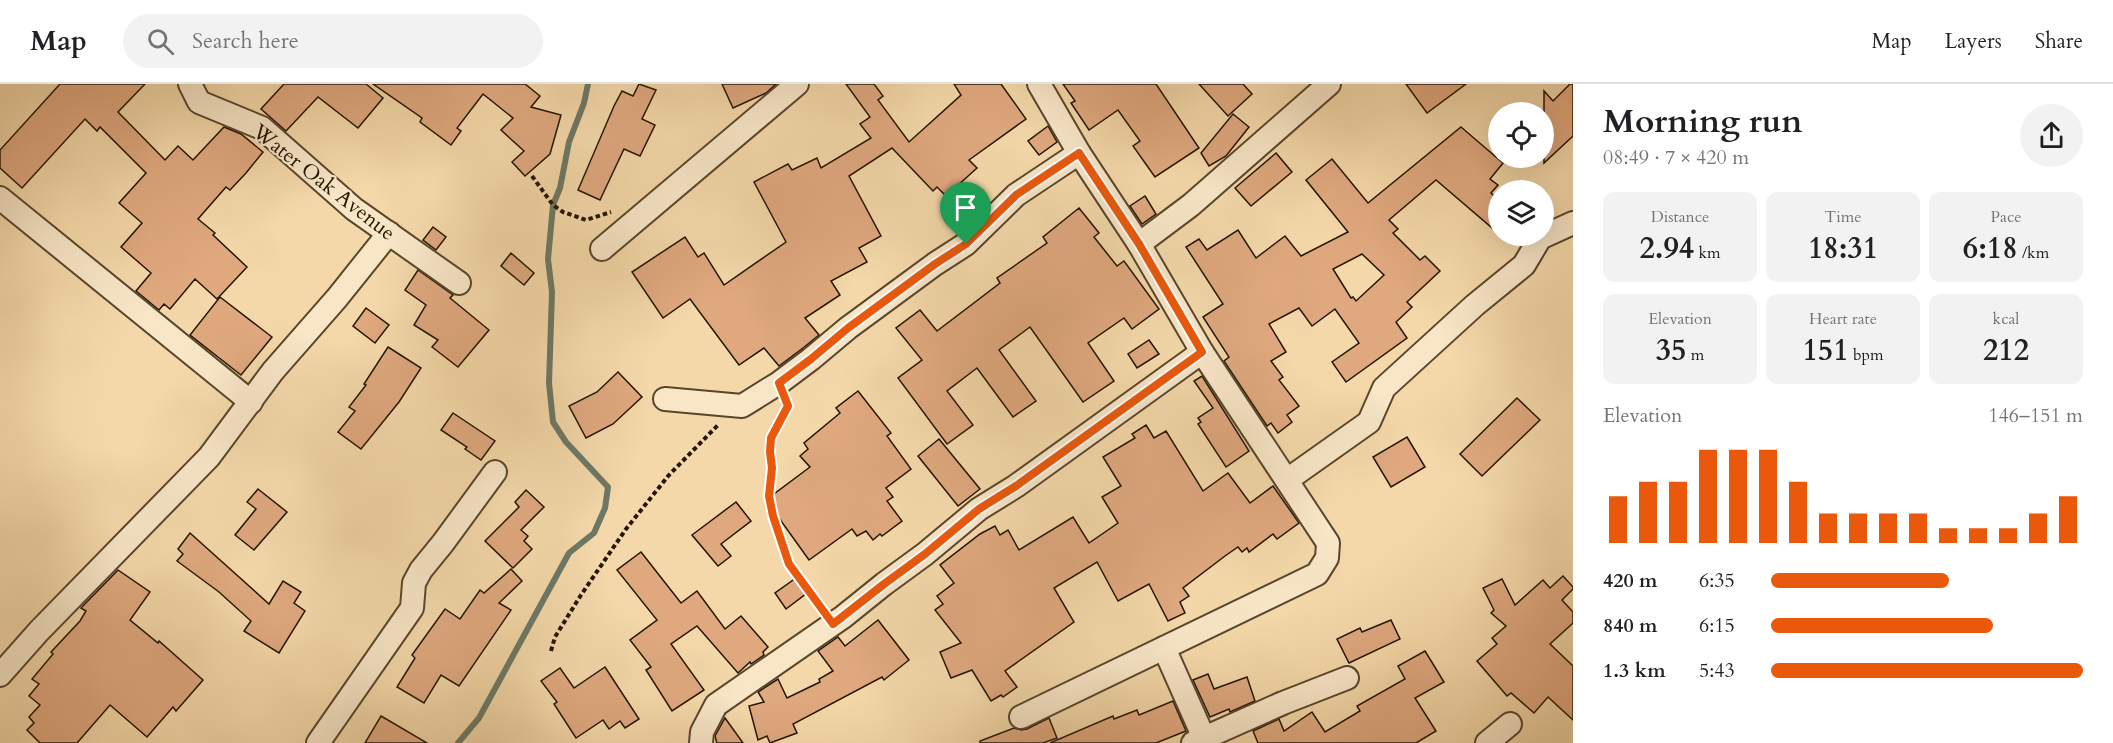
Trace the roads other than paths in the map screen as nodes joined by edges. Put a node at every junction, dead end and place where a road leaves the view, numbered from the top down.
1 (190, 84) edge
2 (797, 84) edge
3 (1039, 84) edge
4 (1329, 84) edge
5 (1079, 153) junction
6 (0, 198) edge
7 (1573, 223) edge
8 (389, 233) junction
9 (1139, 244) junction
10 (602, 249) dead end
11 (459, 283) dead end
12 (1202, 352) junction
13 (665, 399) dead end
14 (251, 402) junction
15 (495, 472) dead end
16 (1287, 480) junction
17 (1164, 648) junction
18 (0, 675) edge
19 (1347, 678) dead end
20 (1021, 717) dead end
21 (1510, 724) dead end
22 (1199, 740) edge
23 (318, 743) edge
24 (701, 743) edge
25 (1487, 743) edge

1 - 8 street, Water Oak Avenue
2 - 10 street
3 - 5 street
4 - 9 street
5 - 9 street
5 - 13 street
6 - 14 street
7 - 16 street
8 - 11 street, Water Oak Avenue
8 - 14 street
9 - 12 street
12 - 16 street
12 - 24 street
14 - 18 street
15 - 23 street
16 - 17 street
17 - 20 street
17 - 22 street
19 - 22 street
21 - 25 street

